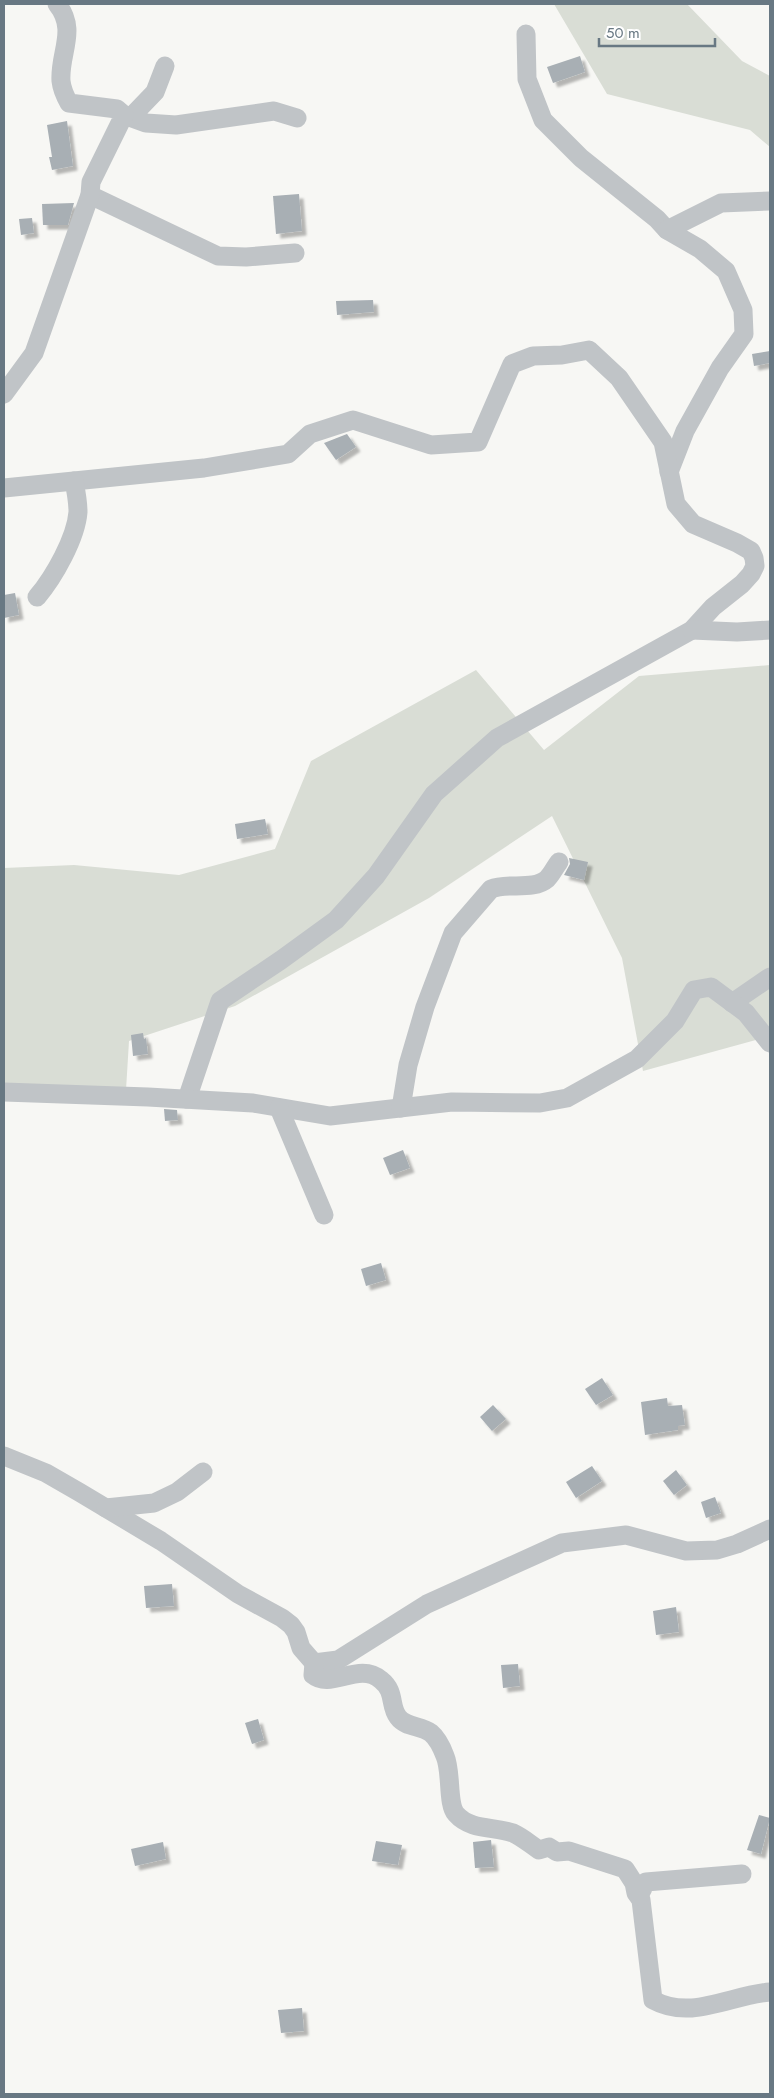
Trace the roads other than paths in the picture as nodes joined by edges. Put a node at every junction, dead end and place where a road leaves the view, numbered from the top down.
1 (57, 4) edge
2 (526, 34) dead end
3 (165, 66) dead end
4 (128, 116) junction
5 (297, 118) dead end
6 (90, 195) junction
7 (770, 201) edge
8 (667, 230) junction
9 (295, 253) dead end
10 (4, 394) edge
11 (670, 472) junction
12 (74, 481) junction
13 (4, 488) edge
14 (38, 597) dead end
15 (692, 630) junction
16 (770, 630) edge
17 (559, 862) dead end
18 (770, 976) edge
19 (732, 1003) junction
20 (770, 1043) edge
21 (4, 1092) edge
22 (187, 1099) junction
23 (279, 1108) junction
24 (401, 1108) junction
25 (324, 1215) dead end
26 (4, 1456) edge
27 (203, 1472) dead end
28 (106, 1508) junction
29 (770, 1529) edge
30 (314, 1663) junction
31 (742, 1874) dead end
32 (639, 1896) junction
33 (770, 1992) edge

1 - 4 street
2 - 8 street
3 - 4 street
4 - 5 street
4 - 6 street
6 - 9 street
6 - 10 street
7 - 8 street
8 - 11 street
11 - 12 street
11 - 15 street
12 - 13 street
12 - 14 street
15 - 16 street
15 - 22 street
17 - 24 street
18 - 19 street
19 - 20 street
19 - 24 street
21 - 22 street
22 - 23 street
23 - 24 street
23 - 25 street
26 - 28 street
27 - 28 street
28 - 30 street
29 - 30 street
30 - 32 street
31 - 32 street
32 - 33 street

